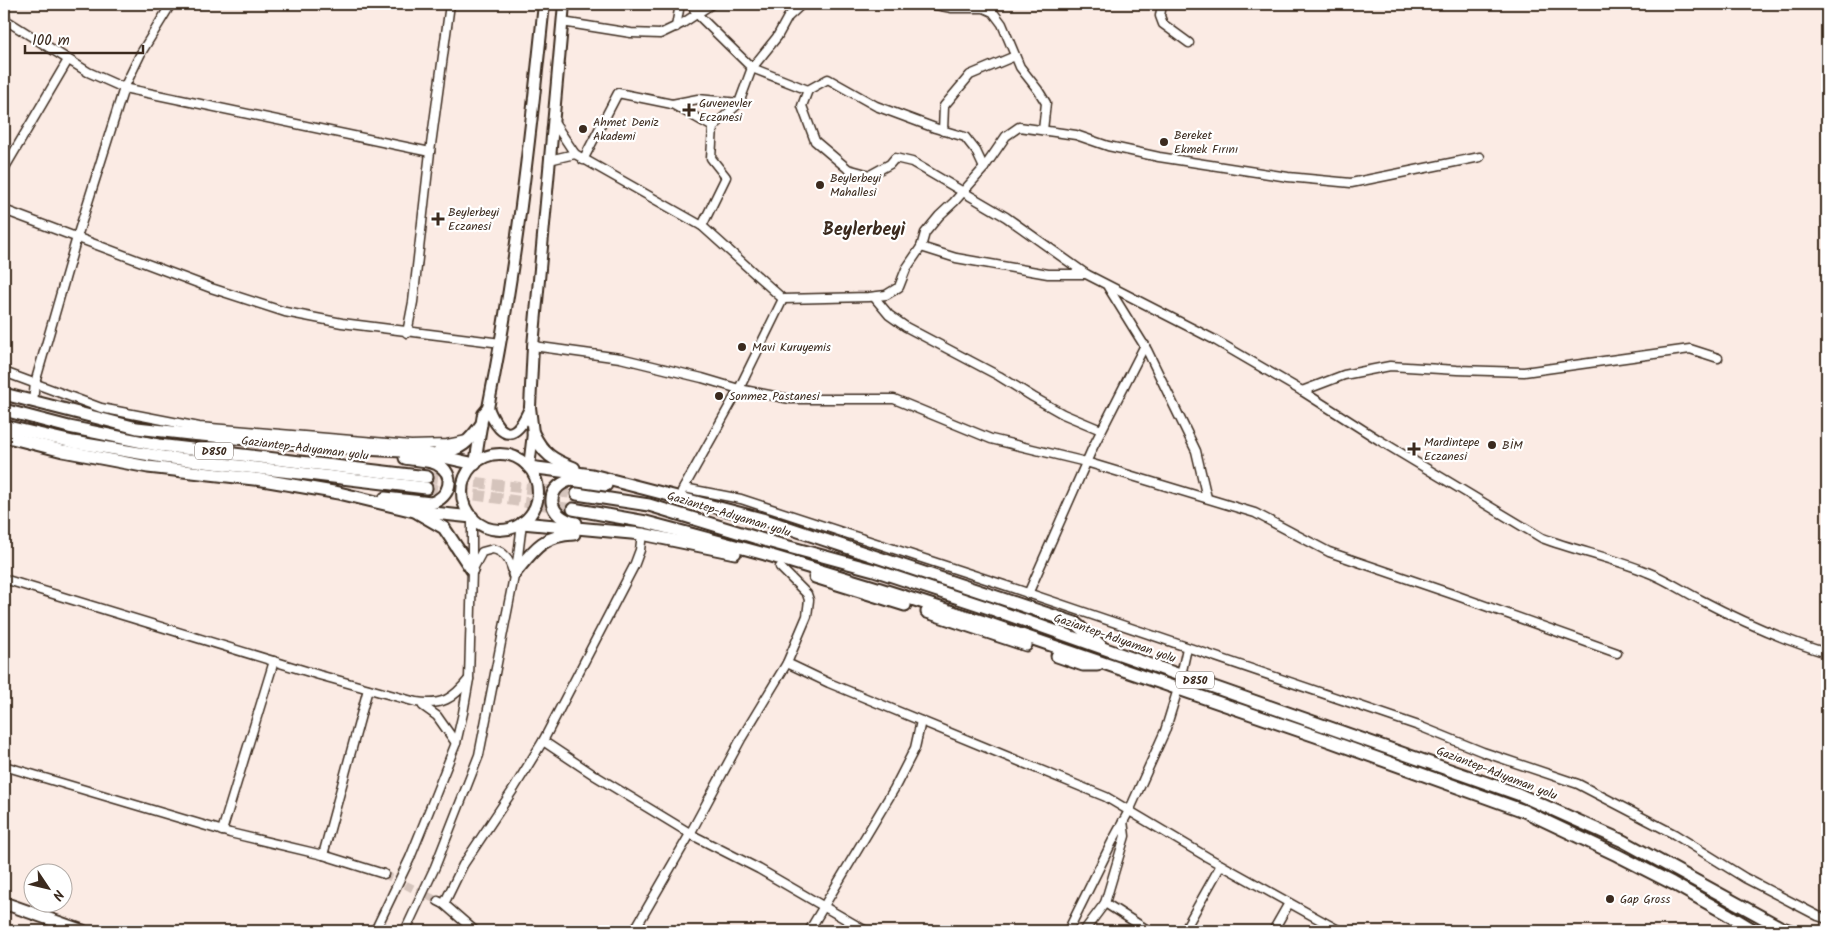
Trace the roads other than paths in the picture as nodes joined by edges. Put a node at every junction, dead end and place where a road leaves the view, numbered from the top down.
1 (171, 4) edge
2 (450, 4) edge
3 (544, 4) edge
4 (564, 4) edge
5 (680, 4) edge
6 (691, 4) edge
7 (712, 4) edge
8 (802, 4) edge
9 (930, 4) edge
10 (1162, 4) edge
11 (697, 14) junction
12 (4, 20) edge
13 (562, 22) junction
14 (676, 27) junction
15 (1189, 42) dead end
16 (1015, 56) junction
17 (68, 60) junction
18 (752, 68) junction
19 (124, 88) junction
20 (808, 90) junction
21 (739, 103) junction
22 (672, 104) junction
23 (553, 121) junction
24 (712, 127) junction
25 (1044, 130) junction
26 (944, 131) junction
27 (430, 152) junction
28 (575, 154) junction
29 (1480, 157) dead end
30 (549, 160) junction
31 (583, 160) junction
32 (984, 168) junction
33 (4, 169) edge
34 (963, 192) junction
35 (4, 210) edge
36 (702, 226) junction
37 (77, 237) junction
38 (921, 247) junction
39 (1086, 274) junction
40 (1107, 286) junction
41 (874, 297) junction
42 (783, 299) junction
43 (406, 333) junction
44 (501, 343) junction
45 (1145, 345) junction
46 (533, 346) junction
47 (1718, 358) dead end
48 (4, 372) edge
49 (35, 383) junction
50 (738, 389) junction
51 (1302, 391) junction
52 (4, 394) edge
53 (33, 402) junction
54 (530, 407) junction
55 (488, 408) junction
56 (4, 410) edge
57 (481, 424) junction
58 (4, 426) edge
59 (1101, 430) junction
60 (533, 433) junction
61 (4, 436) edge
62 (471, 439) junction
63 (344, 448) junction
64 (421, 452) junction
65 (1086, 462) junction
66 (475, 464) junction
67 (529, 467) junction
68 (592, 474) junction
69 (655, 491) junction
70 (339, 493) junction
71 (682, 493) junction
72 (576, 494) tunnel mouth
73 (1207, 498) junction
74 (573, 509) tunnel mouth
75 (414, 511) junction
76 (472, 517) junction
77 (522, 523) junction
78 (625, 533) junction
79 (642, 534) junction
80 (780, 567) junction
81 (472, 570) junction
82 (514, 574) junction
83 (4, 579) edge
84 (1028, 594) junction
85 (1187, 648) junction
86 (1106, 649) junction
87 (1617, 653) dead end
88 (1827, 653) edge
89 (274, 661) junction
90 (787, 662) junction
91 (1109, 665) junction
92 (1181, 675) junction
93 (469, 679) junction
94 (368, 689) junction
95 (1178, 689) junction
96 (416, 702) junction
97 (921, 721) junction
98 (543, 741) junction
99 (456, 743) junction
100 (4, 766) edge
101 (1130, 809) junction
102 (1123, 820) junction
103 (222, 831) junction
104 (690, 834) junction
105 (323, 855) junction
106 (1221, 864) junction
107 (384, 874) tunnel mouth
108 (4, 903) edge
109 (1289, 903) junction
110 (1105, 904) junction
111 (823, 906) junction
112 (1827, 918) edge
113 (83, 931) edge
114 (375, 931) edge
115 (405, 931) edge
116 (475, 931) edge
117 (634, 931) edge
118 (809, 931) edge
119 (866, 931) edge
120 (1068, 931) edge
121 (1084, 931) edge
122 (1150, 931) edge
123 (1184, 931) edge
124 (1273, 931) edge
125 (1340, 931) edge
126 (1755, 931) edge
127 (1790, 931) edge

1 - 19 street
2 - 27 street
3 - 44 main road
4 - 13 main road
5 - 14 street
6 - 11 street
7 - 11 street
8 - 18 street
9 - 16 street
10 - 15 street
11 - 14 street
11 - 18 street
12 - 17 street
13 - 14 street
13 - 23 main road
16 - 25 street
16 - 26 street
17 - 19 street
17 - 33 street
18 - 20 street
18 - 21 street
19 - 27 street
19 - 37 street
20 - 26 street
20 - 34 street
21 - 22 street
21 - 24 street
22 - 24 street
22 - 31 street
23 - 28 street
23 - 30 main road
24 - 36 street
25 - 29 street
25 - 32 street
26 - 32 street
27 - 43 street
28 - 30 street
28 - 31 street
30 - 46 main road
31 - 36 street
32 - 34 street
34 - 38 street
34 - 39 street
35 - 37 street
36 - 42 street
37 - 43 street
37 - 49 street
38 - 39 street
38 - 41 street
39 - 40 street
40 - 45 street
40 - 51 street
41 - 42 street
41 - 59 street
42 - 50 street
43 - 44 street
44 - 55 main road
45 - 59 street
45 - 73 street
46 - 50 street
46 - 54 main road
47 - 51 street
48 - 49 street
49 - 53 street
49 - 62 street
50 - 65 street
50 - 71 street
51 - 88 street
52 - 53 highway
53 - 63 highway
54 - 55 main road
54 - 60 main road
55 - 57 main road
56 - 58 highway, Gaziantep-Adıyaman yolu / D850
57 - 62 highway
57 - 66 main road
59 - 65 street
60 - 67 main road
60 - 68 highway
61 - 70 highway
62 - 64 highway
63 - 64 highway
63 - 70 highway
64 - 66 highway
65 - 73 street
65 - 84 street
66 - 67 main road
66 - 76 main road
67 - 68 highway
67 - 77 main road
68 - 69 highway
69 - 71 highway
69 - 79 highway
70 - 75 highway
71 - 84 street
71 - 86 highway
72 - 86 highway, Gaziantep-Adıyaman yolu / D850
73 - 87 street
74 - 91 highway, D850
75 - 76 highway
75 - 81 highway
76 - 77 main road
76 - 81 street
77 - 78 highway
77 - 82 street
78 - 79 highway
78 - 82 highway
79 - 80 highway
79 - 98 street
80 - 90 street
80 - 91 highway
81 - 82 street
81 - 93 street
82 - 115 street
83 - 89 street
84 - 85 street
85 - 92 street
85 - 112 street
86 - 92 highway, Gaziantep-Adıyaman yolu / D850
89 - 94 street
89 - 103 street
90 - 97 street
90 - 104 street
91 - 95 highway, D850
92 - 95 street
92 - 127 highway, Gaziantep-Adıyaman yolu / D850
93 - 96 street
93 - 99 street
94 - 96 street
94 - 105 street
95 - 101 street
95 - 126 highway, D850
96 - 99 street
97 - 101 street
97 - 111 street
98 - 104 street
98 - 116 street
99 - 114 street
100 - 103 street
101 - 102 street
101 - 106 street
102 - 110 street
102 - 120 street
103 - 105 street
104 - 111 street
104 - 117 street
105 - 107 street
106 - 109 street
106 - 123 street
108 - 113 highway
109 - 124 street
109 - 125 street
110 - 121 street
110 - 122 street
111 - 118 street
111 - 119 street

